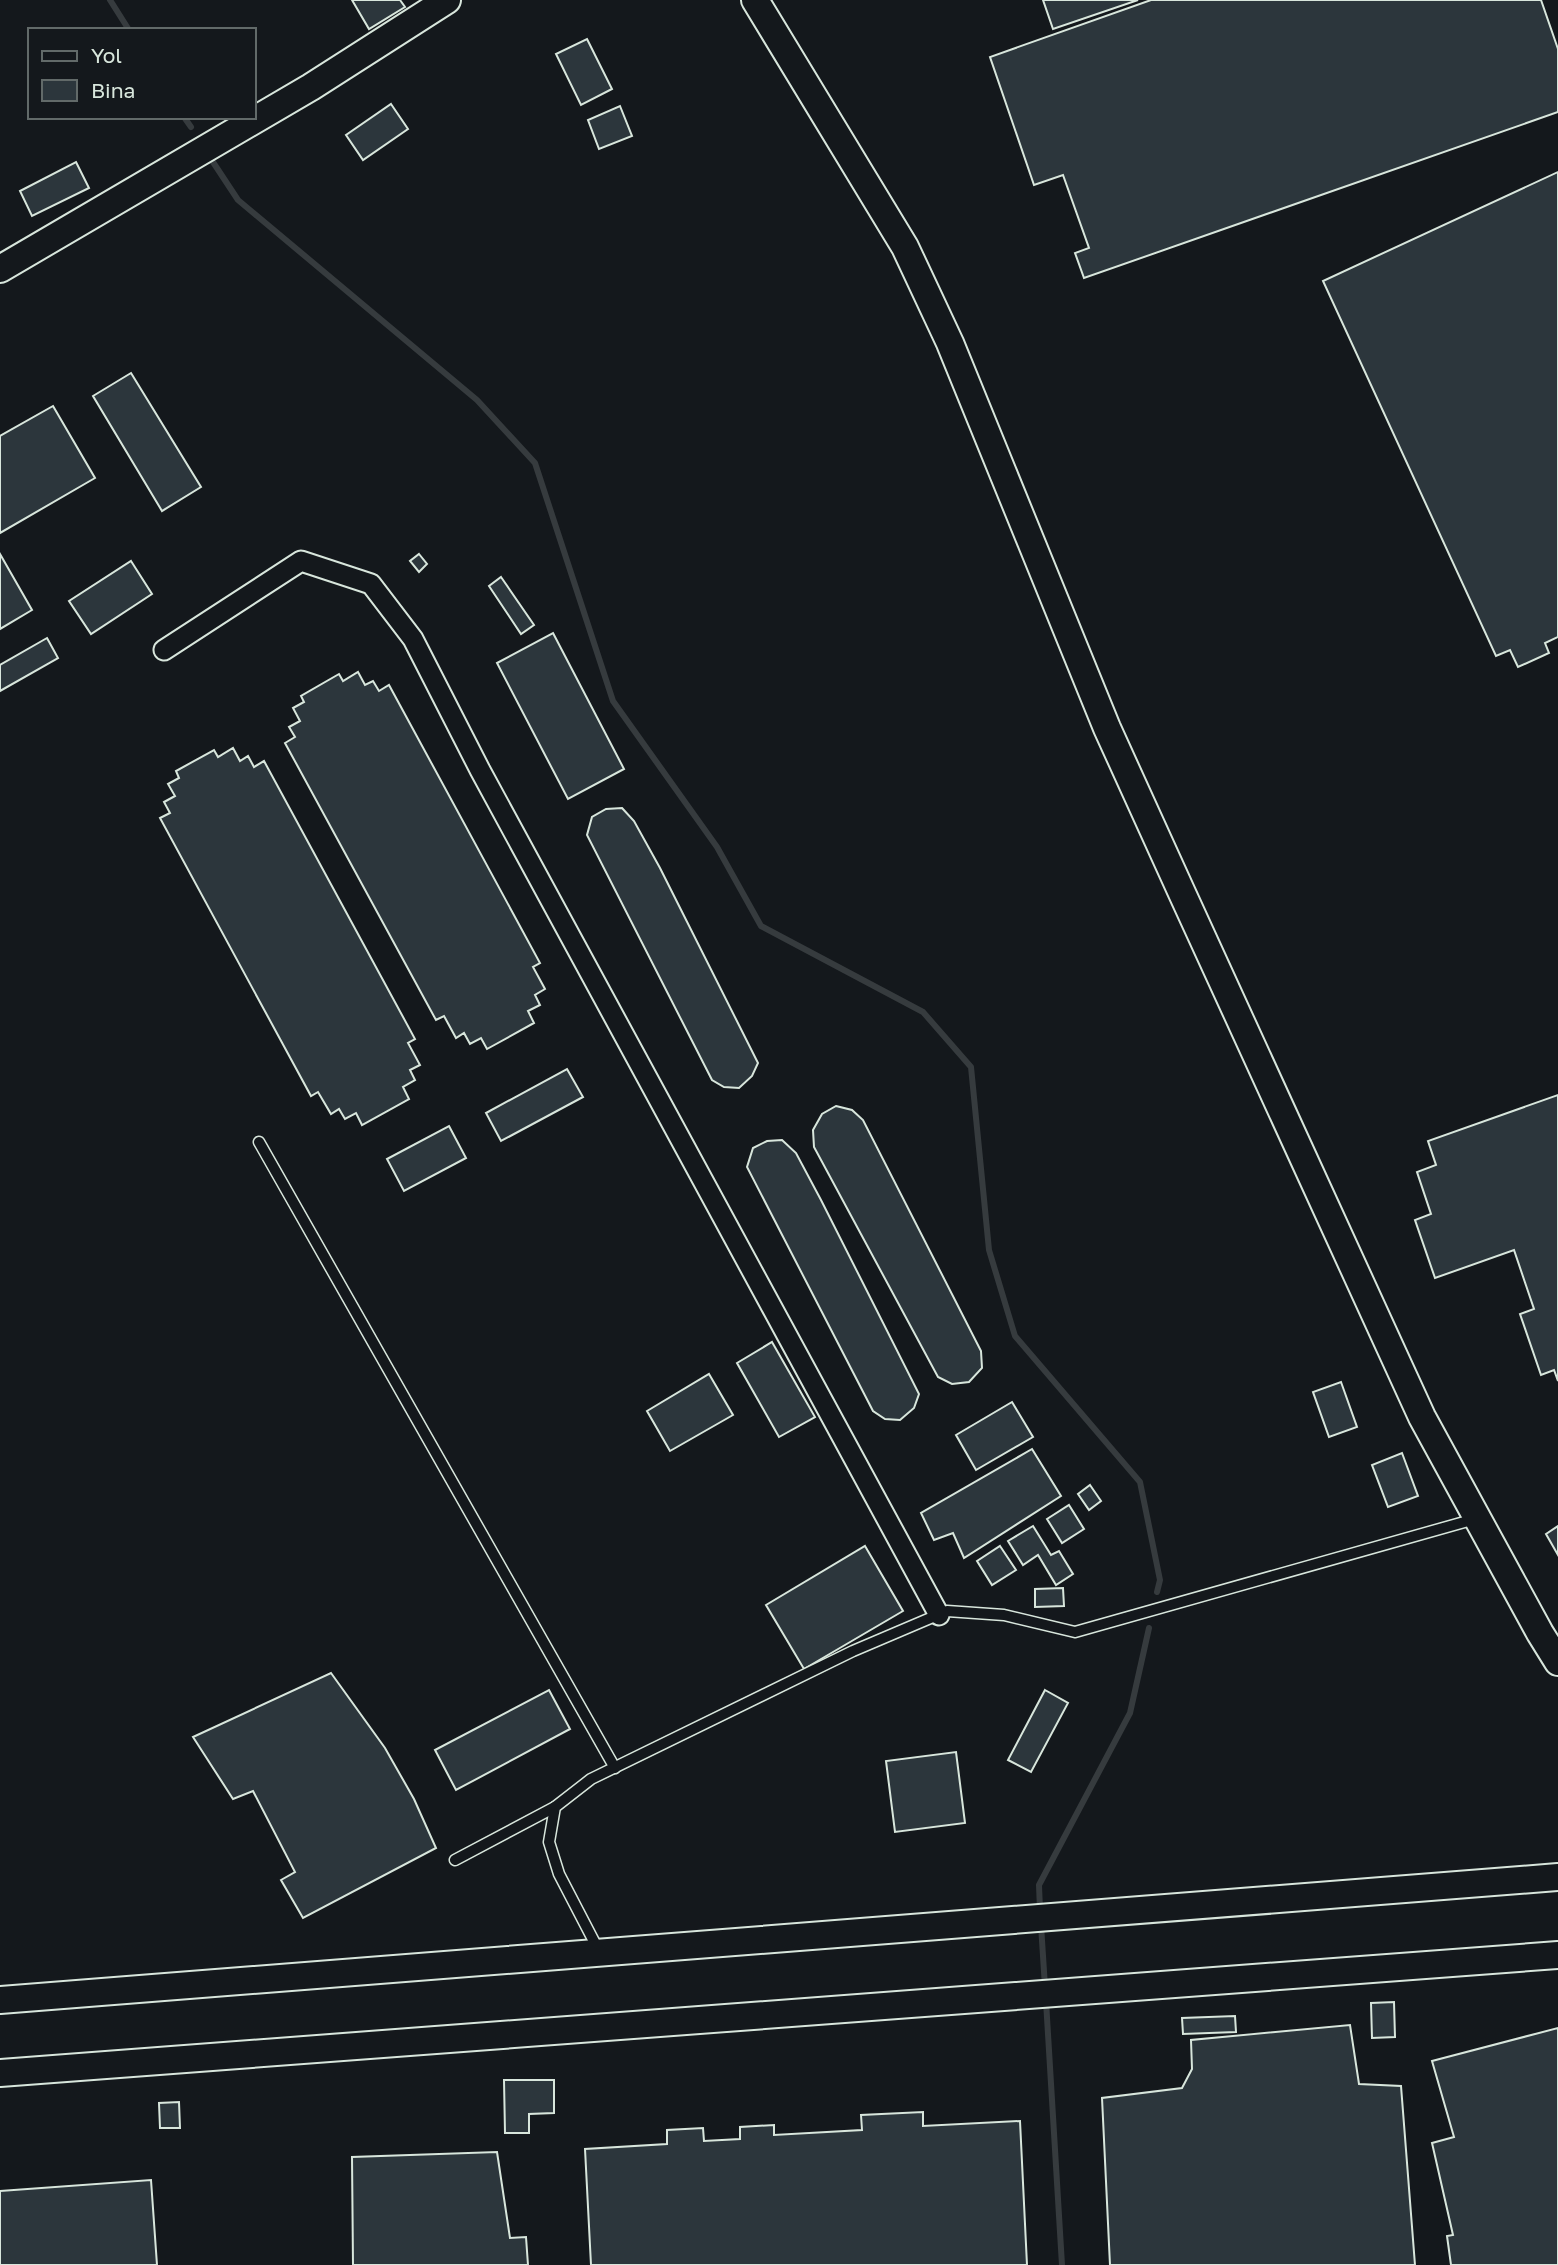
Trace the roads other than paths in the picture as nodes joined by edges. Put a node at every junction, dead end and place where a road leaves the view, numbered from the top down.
1 (447, 0) edge
2 (755, 0) edge
3 (0, 270) edge
4 (164, 650) dead end
5 (259, 1142) dead end
6 (1479, 1518) junction
7 (939, 1615) junction
8 (1558, 1662) edge
9 (615, 1768) junction
10 (555, 1807) junction
11 (455, 1860) dead end
12 (1558, 1877) edge
13 (600, 1953) junction
14 (1558, 1955) edge
15 (0, 2000) edge
16 (0, 2073) edge

1 - 3 street
2 - 6 street
4 - 7 street
5 - 9 lane
6 - 7 lane
6 - 8 street
7 - 9 lane
9 - 10 lane
10 - 11 lane
10 - 13 lane
12 - 13 street
13 - 15 street
14 - 16 street

